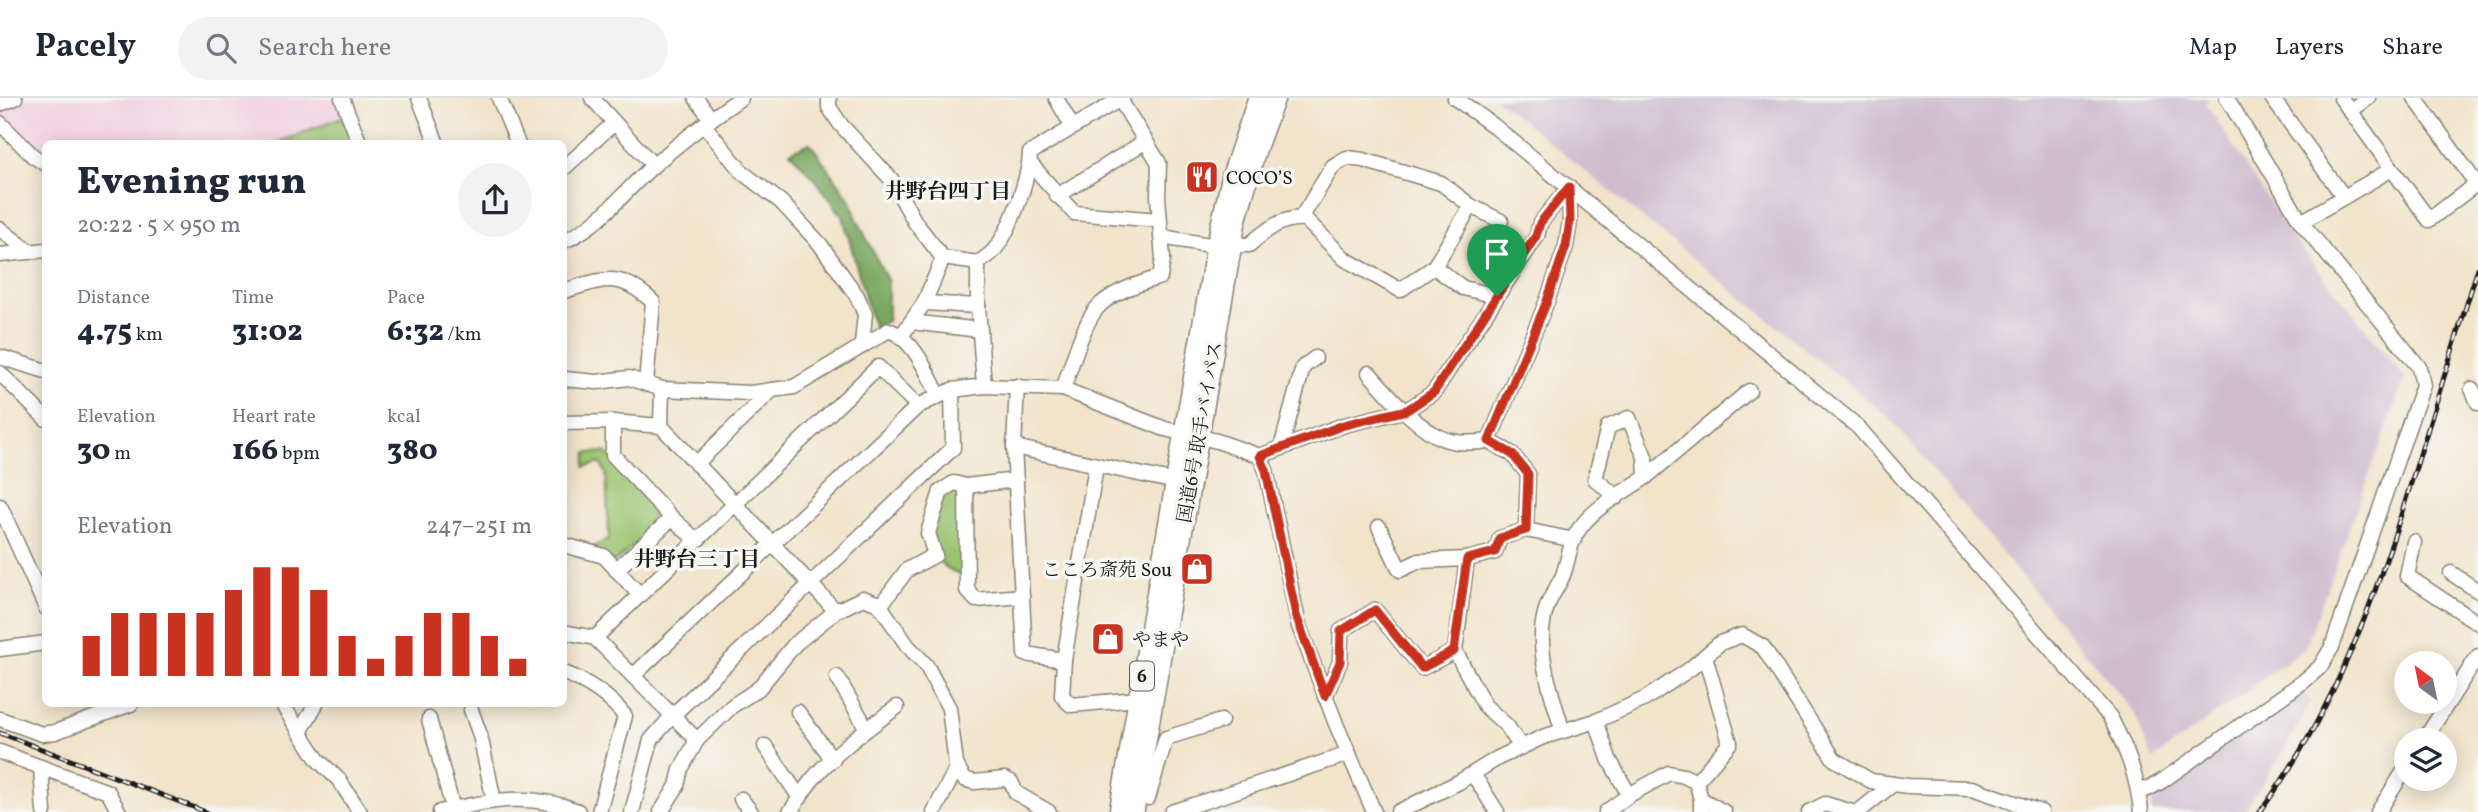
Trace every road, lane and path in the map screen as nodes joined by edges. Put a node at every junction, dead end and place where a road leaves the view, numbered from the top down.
1 (15, 98) edge
2 (342, 98) edge
3 (419, 98) edge
4 (499, 98) edge
5 (592, 98) edge
6 (696, 98) edge
7 (741, 98) edge
8 (829, 98) edge
9 (1056, 98) edge
10 (1120, 98) edge
11 (1275, 98) edge
12 (1455, 98) edge
13 (2227, 98) edge
14 (2272, 98) edge
15 (2341, 98) edge
16 (2368, 98) edge
17 (2415, 98) edge
18 (0, 104) edge
19 (1252, 104) edge
20 (2350, 111) junction
21 (708, 122) junction
22 (0, 123) edge
23 (614, 123) junction
24 (1072, 126) junction
25 (358, 140) edge
26 (435, 140) edge
27 (515, 140) edge
28 (1146, 141) junction
29 (42, 162) edge
30 (1030, 163) junction
31 (567, 165) edge
32 (653, 165) junction
33 (2392, 169) junction
34 (2477, 185) edge
35 (1569, 187) junction
36 (1057, 196) junction
37 (2344, 197) junction
38 (1471, 206) junction
39 (1301, 218) junction
40 (1159, 220) junction
41 (1501, 221) dead end
42 (2301, 222) junction
43 (0, 229) edge
44 (1161, 237) junction
45 (567, 239) edge
46 (1224, 245) junction
47 (42, 250) edge
48 (30, 252) junction
49 (0, 255) edge
50 (943, 258) junction
51 (978, 263) junction
52 (1434, 267) junction
53 (567, 290) edge
54 (1497, 296) junction
55 (924, 303) junction
56 (978, 306) junction
57 (911, 322) junction
58 (980, 330) junction
59 (902, 335) junction
60 (862, 344) junction
61 (0, 356) edge
62 (1315, 358) dead end
63 (42, 371) edge
64 (0, 373) edge
65 (1369, 373) dead end
66 (567, 379) edge
67 (646, 384) junction
68 (984, 386) junction
69 (1017, 386) junction
70 (662, 389) junction
71 (1063, 389) junction
72 (772, 390) junction
73 (1749, 391) dead end
74 (945, 393) junction
75 (918, 406) junction
76 (1404, 411) junction
77 (42, 415) edge
78 (613, 422) junction
79 (567, 423) edge
80 (661, 426) junction
81 (1191, 435) junction
82 (1489, 441) junction
83 (1014, 447) junction
84 (1281, 448) junction
85 (1260, 456) junction
86 (696, 464) junction
87 (1096, 466) junction
88 (1646, 477) junction
89 (1016, 480) junction
90 (1176, 482) junction
91 (965, 486) junction
92 (1617, 497) junction
93 (734, 505) junction
94 (0, 506) edge
95 (673, 519) junction
96 (1379, 527) dead end
97 (1526, 530) junction
98 (696, 540) junction
99 (1574, 540) junction
100 (2414, 542) dead end
101 (773, 545) junction
102 (567, 546) edge
103 (1467, 559) junction
104 (617, 570) junction
105 (2451, 573) dead end
106 (811, 584) junction
107 (2478, 591) edge
108 (639, 594) junction
109 (42, 596) edge
110 (1022, 596) junction
111 (880, 606) junction
112 (836, 611) junction
113 (2478, 623) edge
114 (567, 633) edge
115 (595, 638) junction
116 (42, 644) edge
117 (0, 649) edge
118 (1454, 651) junction
119 (1705, 656) junction
120 (2478, 656) edge
121 (1064, 660) junction
122 (567, 674) edge
123 (633, 676) junction
124 (837, 677) dead end
125 (1325, 696) junction
126 (1138, 699) junction
127 (284, 707) edge
128 (314, 707) edge
129 (897, 707) dead end
130 (102, 709) edge
131 (471, 710) dead end
132 (798, 712) dead end
133 (672, 716) junction
134 (0, 719) edge
135 (429, 719) dead end
136 (1222, 721) dead end
137 (1596, 721) junction
138 (2432, 728) edge
139 (867, 729) junction
140 (1562, 729) junction
141 (300, 732) junction
142 (697, 740) junction
143 (765, 746) dead end
144 (1521, 747) junction
145 (0, 752) edge
146 (1349, 754) junction
147 (833, 760) junction
148 (41, 767) junction
149 (957, 767) junction
150 (1473, 774) junction
151 (1696, 782) junction
152 (1893, 784) junction
153 (2394, 787) edge
154 (2139, 790) junction
155 (1629, 795) junction
156 (741, 799) dead end
157 (800, 799) junction
158 (494, 801) junction
159 (1142, 804) edge
160 (1701, 805) edge
161 (446, 811) edge
162 (578, 811) edge
163 (44, 812) edge
164 (119, 812) edge
165 (360, 812) edge
166 (599, 812) edge
167 (632, 812) edge
168 (661, 812) edge
169 (751, 812) edge
170 (790, 812) edge
171 (934, 812) edge
172 (1049, 812) edge
173 (1119, 812) edge
174 (1172, 812) edge
175 (1374, 812) edge
176 (1398, 812) edge
177 (1497, 812) edge
178 (1606, 812) edge
179 (1724, 812) edge
180 (1809, 812) edge
181 (1852, 812) edge
182 (1858, 812) edge
183 (2040, 812) edge
184 (2141, 812) edge
185 (2378, 812) edge

1 - 18 street
2 - 25 street
3 - 26 street
4 - 27 street
5 - 23 street
6 - 21 street
7 - 21 street
8 - 50 street
9 - 24 street
10 - 24 street
10 - 28 street
11 - 46 highway, 国道6号 取手バイパス / 6
12 - 35 street
13 - 42 street
14 - 37 street
15 - 20 street
16 - 20 street
17 - 34 street
19 - 46 highway, 国道6号 取手バイパス / 6
20 - 33 street
21 - 32 street
21 - 60 street
22 - 29 street
23 - 31 street
23 - 32 street
24 - 30 street
28 - 36 street
28 - 40 street
30 - 36 street
30 - 51 street
32 - 45 street
33 - 34 street
33 - 37 street
35 - 54 street
35 - 82 street
35 - 154 street
36 - 40 street
37 - 42 street
38 - 39 street
38 - 41 street
38 - 52 street
39 - 46 street
39 - 52 street
40 - 44 street
42 - 154 street
43 - 48 street
44 - 46 street
44 - 71 street
46 - 81 highway, 国道6号 取手バイパス / 6
47 - 48 street
48 - 49 street
50 - 51 street
50 - 55 street
51 - 56 street
52 - 54 street
53 - 67 street
54 - 76 street
55 - 56 street
55 - 57 street
56 - 58 street
57 - 58 street
57 - 59 street
58 - 68 street
59 - 60 street
59 - 74 street
60 - 72 street
61 - 63 street
62 - 84 street
64 - 77 street
65 - 76 street
66 - 67 street
67 - 70 street
68 - 69 street
68 - 74 street
69 - 71 street
69 - 83 street
70 - 72 street
70 - 80 street
71 - 81 street
72 - 86 street
73 - 88 street
74 - 75 street
74 - 106 street
75 - 93 street
75 - 101 street
76 - 82 street
76 - 84 street
78 - 79 street
78 - 80 street
78 - 95 street
80 - 86 street
81 - 85 street
81 - 90 highway, 国道6号 取手バイパス / 6
81 - 159 highway, 国道6号 取手バイパス / 6
82 - 97 street
83 - 87 street
83 - 89 street
84 - 85 street
85 - 125 street
86 - 93 street
87 - 90 street
87 - 121 street
88 - 92 street
88 - 92 street
89 - 91 street
89 - 110 street
90 - 126 highway, 国道6号 取手バイパス / 6
91 - 110 street
91 - 111 street
92 - 99 street
93 - 98 street
93 - 101 street
94 - 109 street
95 - 98 street
95 - 104 street
96 - 103 street
97 - 99 street
97 - 103 street
98 - 108 street
99 - 140 street
100 - 113 street
101 - 106 street
101 - 123 street
102 - 104 street
103 - 118 street
104 - 108 street
105 - 107 street
106 - 112 street
106 - 133 street
108 - 115 street
110 - 121 street
111 - 112 street
111 - 149 street
112 - 142 street
114 - 115 street
115 - 123 street
116 - 117 street
118 - 125 street
118 - 144 street
119 - 137 street
119 - 151 street
119 - 152 street
120 - 138 street
121 - 126 street
122 - 166 street
123 - 133 street
124 - 139 street
125 - 146 street
126 - 173 highway, 国道6号 取手バイパス / 6
127 - 141 street
128 - 141 street
129 - 139 street
130 - 134 street
131 - 158 street
132 - 147 street
133 - 142 street
133 - 167 street
135 - 161 street
136 - 159 street
137 - 140 street
137 - 155 street
139 - 147 street
140 - 144 street
141 - 165 street
142 - 168 street
143 - 157 street
144 - 150 street
145 - 148 street
146 - 174 street
146 - 175 street
147 - 157 street
148 - 163 street
148 - 164 street
149 - 171 street
149 - 172 street
150 - 176 street
150 - 177 street
151 - 155 street
151 - 160 street
152 - 182 street
152 - 183 street
153 - 185 street
154 - 184 street
155 - 178 street
156 - 169 street
157 - 170 street
158 - 161 street
158 - 162 street
160 - 179 street
180 - 181 street

